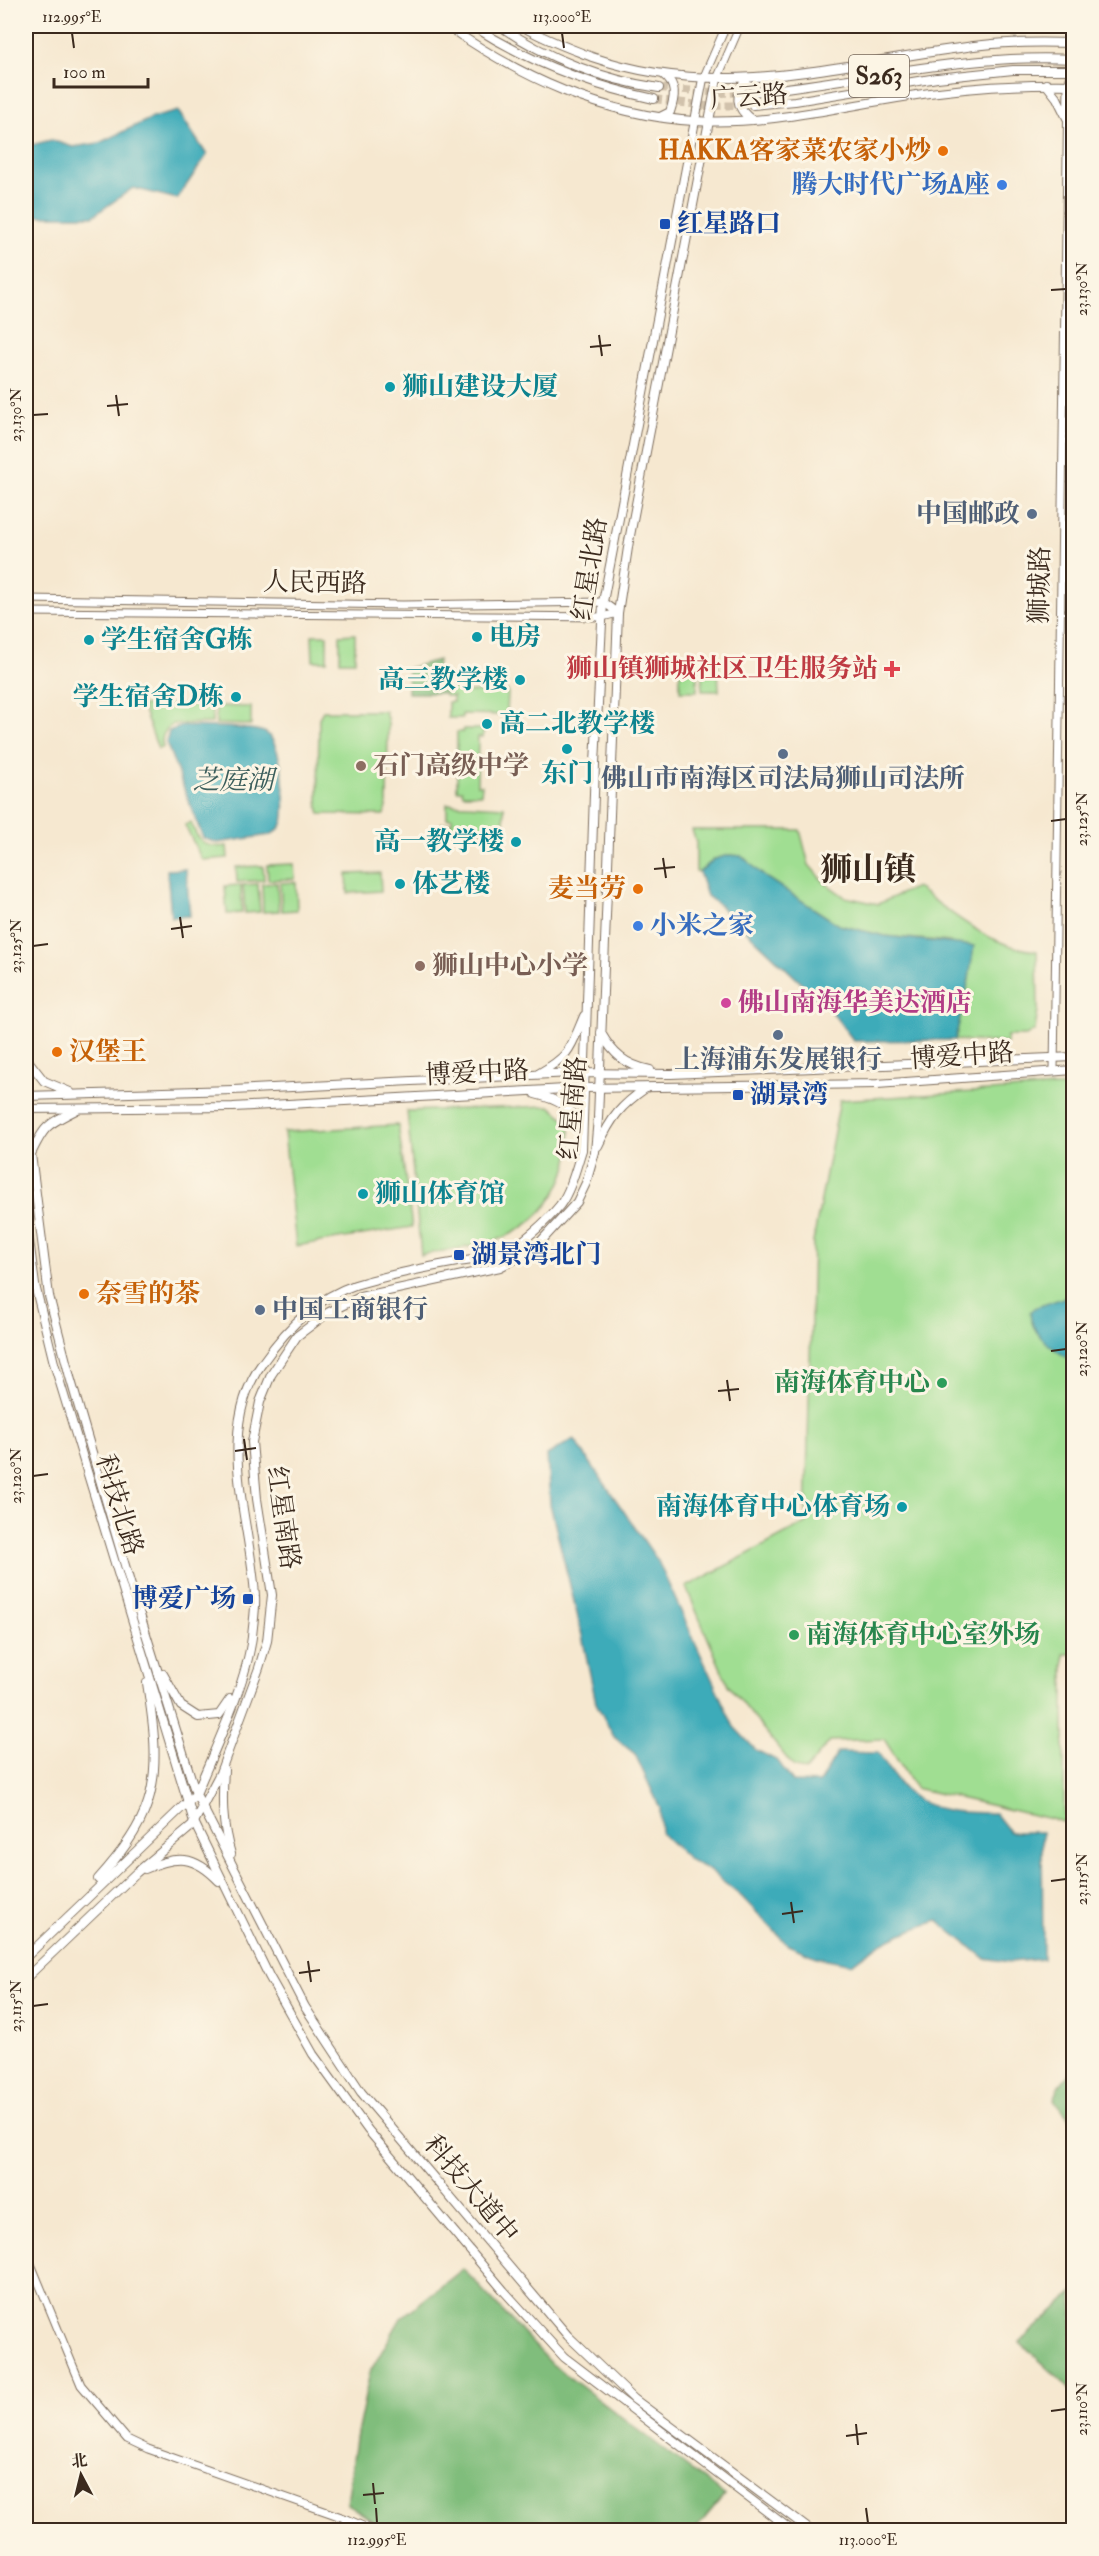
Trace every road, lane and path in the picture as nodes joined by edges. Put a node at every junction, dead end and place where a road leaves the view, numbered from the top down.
1 (447, 26) edge
2 (473, 26) edge
3 (500, 26) edge
4 (522, 26) edge
5 (726, 26) edge
6 (740, 26) edge
7 (1074, 43) edge
8 (1074, 59) edge
9 (1074, 65) edge
10 (1074, 70) edge
11 (663, 74) junction
12 (748, 78) junction
13 (703, 79) junction
14 (717, 79) junction
15 (1046, 84) junction
16 (1071, 85) edge
17 (659, 88) tunnel mouth
18 (753, 92) tunnel mouth
19 (654, 99) tunnel mouth
20 (753, 105) tunnel mouth
21 (659, 117) junction
22 (1067, 118) junction
23 (753, 120) junction
24 (694, 121) junction
25 (708, 122) junction
26 (26, 599) edge
27 (603, 602) junction
28 (27, 613) edge
29 (618, 613) junction
30 (602, 617) junction
31 (587, 1010) junction
32 (1074, 1022) edge
33 (600, 1031) junction
34 (1073, 1057) edge
35 (26, 1058) edge
36 (1053, 1058) junction
37 (1054, 1070) junction
38 (1073, 1070) edge
39 (585, 1074) junction
40 (599, 1074) junction
41 (671, 1074) junction
42 (536, 1075) junction
43 (584, 1088) junction
44 (646, 1088) junction
45 (599, 1089) junction
46 (526, 1092) junction
47 (76, 1095) junction
48 (26, 1096) edge
49 (26, 1109) edge
50 (78, 1109) junction
51 (26, 1115) edge
52 (582, 1134) junction
53 (595, 1152) junction
54 (30, 1157) junction
55 (26, 1217) edge
56 (142, 1653) junction
57 (154, 1659) junction
58 (239, 1686) junction
59 (225, 1760) junction
60 (196, 1794) junction
61 (187, 1802) junction
62 (202, 1807) junction
63 (194, 1822) junction
64 (136, 1873) junction
65 (239, 1881) junction
66 (224, 1887) junction
67 (26, 1956) edge
68 (26, 1978) edge
69 (26, 2252) edge
70 (347, 2519) junction
71 (362, 2528) edge
72 (341, 2530) edge
73 (372, 2530) edge
74 (791, 2530) edge
75 (810, 2530) edge

1 - 21 main road, 广云路 / S263
2 - 19 main road
3 - 17 main road
4 - 11 main road, S263
5 - 13 street
6 - 14 street
7 - 12 main road, S263
8 - 18 main road, 广云路 / S263
9 - 16 street, 狮城路
10 - 20 main road, 广云路 / S263, bridge
11 - 13 main road, S263
11 - 21 main road
12 - 14 main road, S263
12 - 23 main road
13 - 14 main road, S263
13 - 24 main road, 红星北路
14 - 25 main road, 红星北路
15 - 16 main road, 广云路 / S263
15 - 22 main road
15 - 23 main road, 广云路 / S263
16 - 22 street, 狮城路
21 - 24 main road, 广云路 / S263
22 - 36 street, 狮城路
23 - 25 main road, 广云路 / S263
24 - 25 main road, 广云路 / S263
24 - 27 main road, 红星北路
25 - 29 main road, 红星北路
26 - 27 street, 人民西路
27 - 29 street
27 - 30 main road, 红星北路
28 - 30 street
29 - 30 street
29 - 33 main road, 红星北路
30 - 31 main road, 红星北路
31 - 39 main road, 红星北路
31 - 42 main road
32 - 34 street
33 - 40 main road, 红星南路
33 - 41 main road
34 - 36 main road, 博爱中路
34 - 38 street
35 - 47 main road
36 - 37 street, 狮城路
36 - 41 main road, 博爱中路
37 - 38 main road, 博爱中路
37 - 44 main road, 博爱中路
39 - 40 main road, 博爱中路
39 - 42 main road, 博爱中路
39 - 43 main road, 红星南路
40 - 41 main road, 博爱中路
40 - 45 main road, 红星南路
42 - 47 main road, 博爱中路
43 - 45 main road, 博爱中路
43 - 46 main road, 博爱中路
43 - 52 main road, 红星南路
44 - 45 main road, 博爱中路
44 - 53 main road
45 - 53 main road, 红星南路
46 - 50 main road, 博爱中路
46 - 52 main road
47 - 48 main road, 博爱中路
49 - 50 main road, 博爱中路
50 - 54 main road
51 - 54 main road
52 - 58 main road, 红星南路
53 - 59 main road, 红星南路
54 - 57 main road
55 - 56 main road, 科技北路
56 - 61 main road, 科技北路
56 - 67 main road
57 - 58 main road
57 - 60 main road, 科技大道中
58 - 60 main road, 红星南路
59 - 62 main road, 红星南路
59 - 65 main road
60 - 61 main road, 红星南路
60 - 62 main road, 科技大道中
61 - 63 main road, 科技大道中
61 - 67 main road, 红星南路
62 - 63 main road, 红星南路
62 - 65 main road, 科技大道中
63 - 64 main road, 红星南路
63 - 66 main road, 科技大道中
64 - 66 main road
64 - 68 main road, 红星南路
65 - 75 main road, 科技大道中
66 - 74 main road, 科技大道中
69 - 70 street
70 - 71 street
70 - 72 street
71 - 73 street

